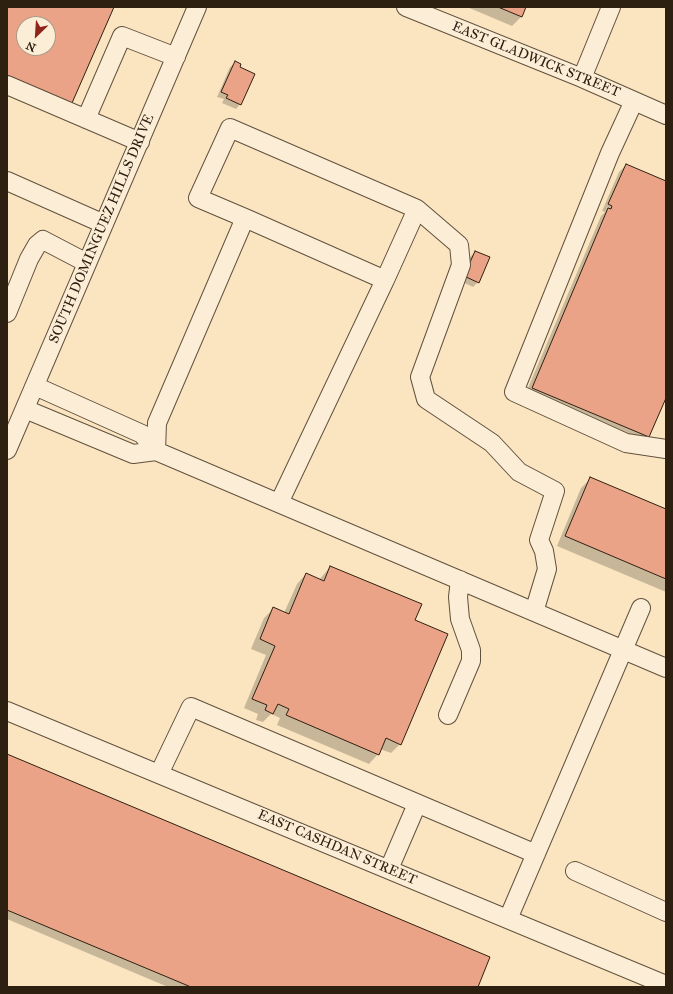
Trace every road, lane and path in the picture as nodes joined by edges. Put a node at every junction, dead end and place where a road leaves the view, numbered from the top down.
1 (197, 7) edge
2 (406, 7) edge
3 (611, 7) edge
4 (176, 57) junction
5 (582, 78) junction
6 (7, 85) edge
7 (634, 101) junction
8 (666, 115) edge
9 (86, 119) junction
10 (140, 142) junction
11 (7, 181) edge
12 (417, 209) junction
13 (245, 218) junction
14 (104, 224) junction
15 (87, 263) junction
16 (385, 280) junction
17 (7, 313) edge
18 (35, 386) junction
19 (25, 409) junction
20 (666, 449) edge
21 (7, 450) edge
22 (156, 451) junction
23 (279, 503) junction
24 (460, 580) junction
25 (641, 608) dead end
26 (534, 612) junction
27 (624, 650) junction
28 (666, 668) edge
29 (7, 711) edge
30 (448, 715) dead end
31 (159, 774) junction
32 (417, 804) junction
33 (536, 854) junction
34 (389, 870) junction
35 (575, 871) dead end
36 (666, 912) edge
37 (508, 919) junction
38 (666, 985) edge

1 - 4 street, SOUTH DOMINGUEZ HILLS DRIVE
2 - 5 street, EAST GLADWICK STREET
3 - 5 street
4 - 9 street
4 - 10 street, SOUTH DOMINGUEZ HILLS DRIVE
5 - 7 street, EAST GLADWICK STREET
6 - 9 street
7 - 8 street, EAST GLADWICK STREET
7 - 20 street
9 - 10 street
10 - 14 street, SOUTH DOMINGUEZ HILLS DRIVE
11 - 14 street
12 - 13 street
12 - 16 street
12 - 26 street
13 - 16 street
13 - 22 street
14 - 15 street, SOUTH DOMINGUEZ HILLS DRIVE
15 - 17 street
15 - 18 street, SOUTH DOMINGUEZ HILLS DRIVE
16 - 23 street
18 - 19 street, SOUTH DOMINGUEZ HILLS DRIVE
18 - 22 street
19 - 21 street, SOUTH DOMINGUEZ HILLS DRIVE
19 - 22 street
22 - 23 street
23 - 24 street
24 - 26 street
24 - 30 street
25 - 27 street
26 - 27 street
27 - 28 street
27 - 33 street
29 - 31 street, EAST CASHDAN STREET
31 - 32 street
31 - 34 street, EAST CASHDAN STREET
32 - 33 street
32 - 34 street
33 - 37 street
34 - 37 street, EAST CASHDAN STREET
35 - 36 street
37 - 38 street, EAST CASHDAN STREET

